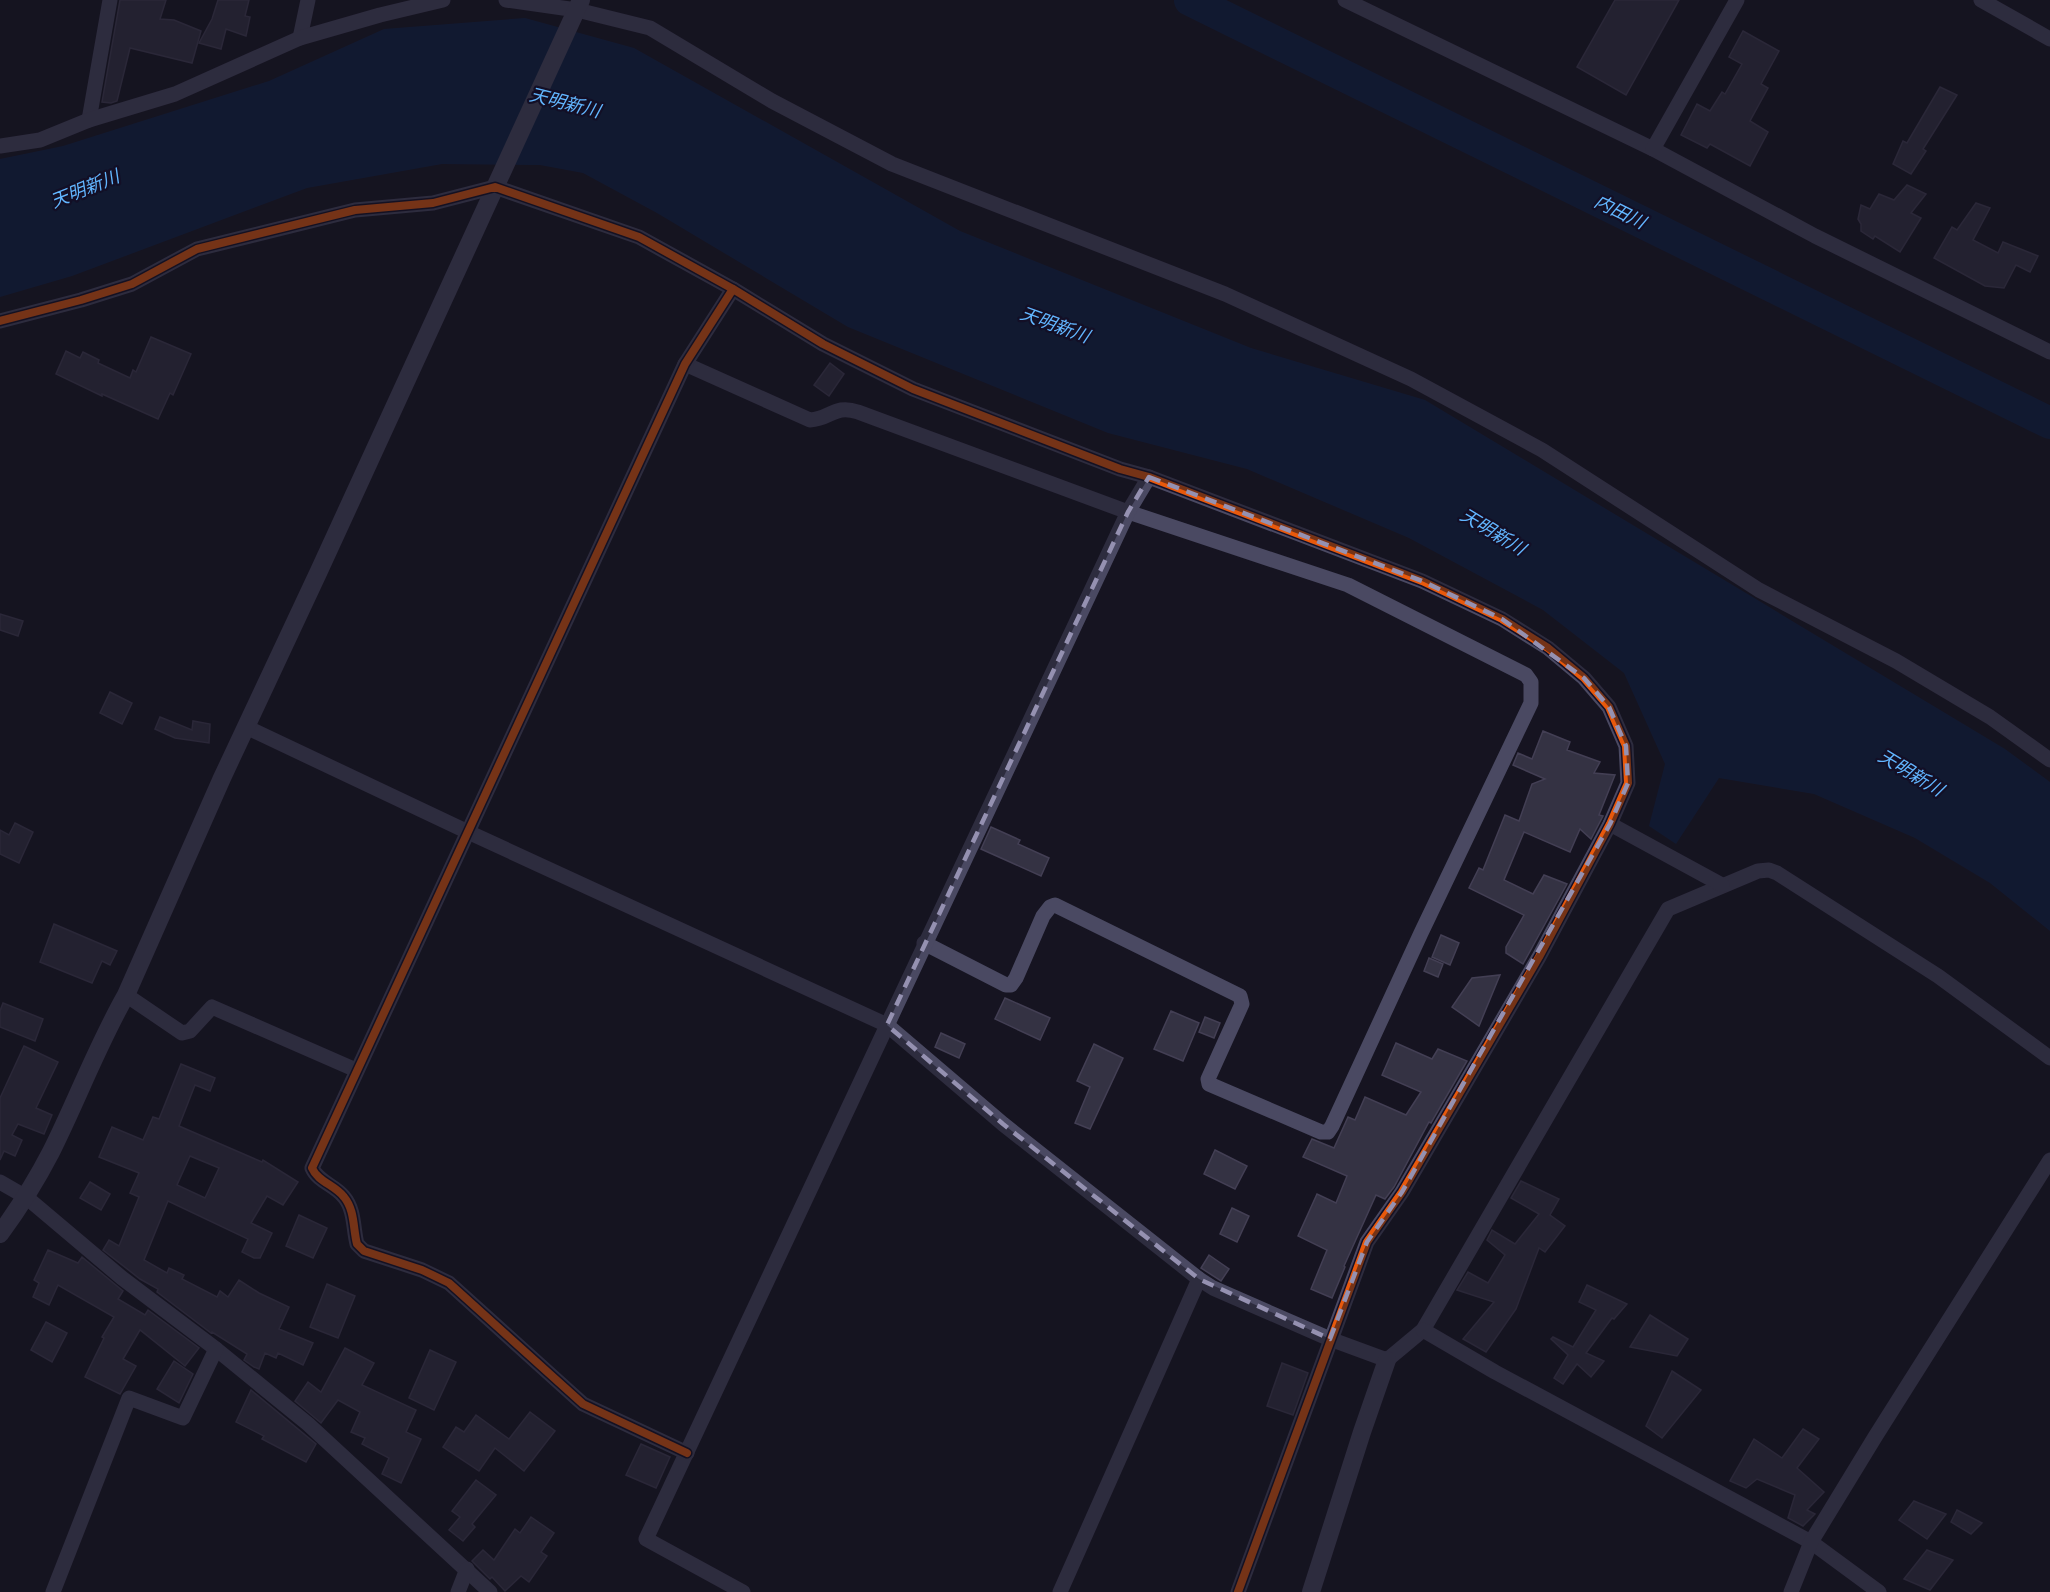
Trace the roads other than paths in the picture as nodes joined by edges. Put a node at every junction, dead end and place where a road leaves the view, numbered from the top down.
1 (110, 0) edge
2 (308, 0) edge
3 (443, 0) edge
4 (506, 0) edge
5 (1344, 0) edge
6 (1737, 0) edge
7 (1981, 0) edge
8 (579, 5) edge
9 (300, 38) junction
10 (2050, 39) edge
11 (89, 120) junction
12 (0, 146) edge
13 (1653, 149) junction
14 (495, 187) junction
15 (733, 288) junction
16 (0, 321) edge
17 (2050, 352) edge
18 (685, 364) junction
19 (1149, 477) junction
20 (1128, 512) junction
21 (246, 727) junction
22 (2050, 760) edge
23 (1610, 824) junction
24 (468, 832) junction
25 (1722, 885) junction
26 (924, 944) junction
27 (126, 995) junction
28 (887, 1024) junction
29 (2050, 1058) edge
30 (356, 1070) junction
31 (2050, 1160) edge
32 (0, 1182) edge
33 (26, 1197) junction
34 (0, 1234) edge
35 (1199, 1279) junction
36 (1423, 1330) junction
37 (1332, 1340) junction
38 (216, 1349) junction
39 (1387, 1360) junction
40 (687, 1453) junction
41 (1811, 1542) junction
42 (467, 1569) junction
43 (53, 1592) edge
44 (458, 1592) edge
45 (490, 1592) edge
46 (743, 1592) edge
47 (1060, 1592) edge
48 (1238, 1592) edge
49 (1311, 1592) edge
50 (1791, 1592) edge
51 (1879, 1592) edge

1 - 11 street
2 - 9 street
3 - 9 street
4 - 8 street
5 - 13 street
6 - 13 street
7 - 10 street
8 - 14 street
8 - 22 street
9 - 11 street
11 - 12 street
13 - 17 street
14 - 15 street
14 - 16 street
14 - 21 street
15 - 18 street
15 - 19 street
18 - 20 street
18 - 24 street
19 - 20 street
19 - 23 street
20 - 26 street
20 - 26 street
21 - 24 street
21 - 27 street
23 - 25 street
23 - 37 street
24 - 28 street
24 - 30 street
25 - 29 street
25 - 36 street
26 - 28 street
27 - 30 street
27 - 33 street
28 - 35 street
28 - 40 street
30 - 40 street
31 - 41 street
32 - 33 street
33 - 34 street
33 - 38 street
35 - 37 street
35 - 47 street
36 - 39 street
36 - 41 street
37 - 39 street
37 - 48 street
38 - 42 street
38 - 43 street
39 - 49 street
40 - 46 street
41 - 50 street
41 - 51 street
42 - 44 street
42 - 45 street

